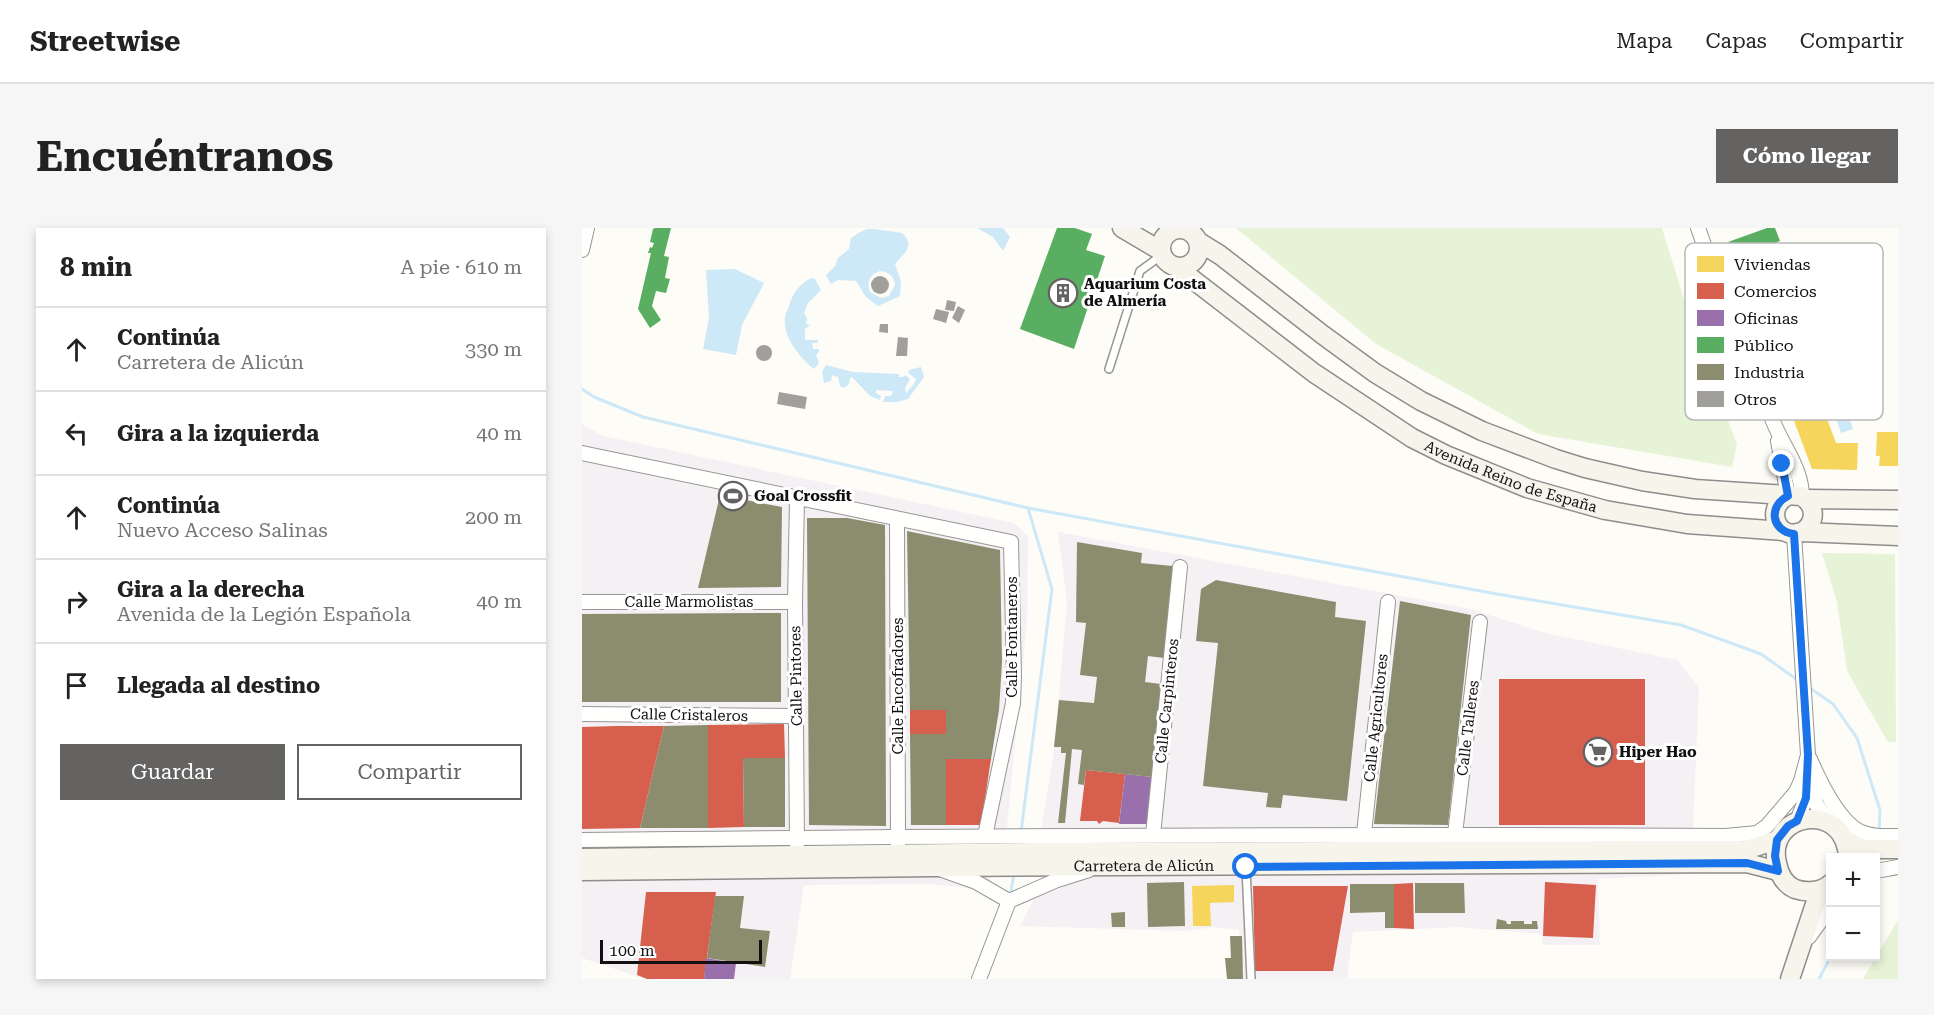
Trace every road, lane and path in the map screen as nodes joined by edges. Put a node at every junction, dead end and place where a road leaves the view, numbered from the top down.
1 (588, 228) edge
2 (1122, 228) edge
3 (1698, 228) edge
4 (1180, 229) edge
5 (1198, 242) junction
6 (1703, 243) edge
7 (582, 250) edge
8 (1162, 253) junction
9 (1178, 268) junction
10 (1109, 369) dead end
11 (1773, 420) edge
12 (582, 453) edge
13 (1796, 497) junction
14 (797, 498) junction
15 (1898, 500) edge
16 (897, 519) junction
17 (1793, 532) junction
18 (1898, 536) edge
19 (1180, 567) dead end
20 (582, 602) edge
21 (795, 602) junction
22 (1388, 602) dead end
23 (1480, 622) dead end
24 (582, 714) edge
25 (796, 716) junction
26 (1808, 755) junction
27 (1797, 821) junction
28 (1830, 823) junction
29 (1364, 834) junction
30 (1455, 834) junction
31 (1153, 835) junction
32 (985, 836) junction
33 (1898, 836) edge
34 (582, 840) edge
35 (1777, 840) junction
36 (898, 845) junction
37 (797, 846) junction
38 (1858, 847) edge
39 (651, 848) junction
40 (1898, 849) edge
41 (999, 852) junction
42 (582, 858) edge
43 (1033, 859) junction
44 (1898, 860) edge
45 (1103, 866) junction
46 (935, 867) junction
47 (1246, 867) junction
48 (1898, 867) edge
49 (1880, 870) edge
50 (582, 871) edge
51 (1778, 871) junction
52 (1826, 888) edge
53 (1795, 889) junction
54 (1826, 889) edge
55 (1009, 902) junction
56 (1826, 914) edge
57 (1800, 951) junction
58 (979, 979) edge
59 (1251, 979) edge
60 (1790, 979) edge

1 - 7 street
2 - 8 main road
3 - 6 street
4 - 5 main road
4 - 8 main road
5 - 9 main road
5 - 13 main road, Avenida Reino de España
8 - 9 main road
8 - 10 lane
9 - 17 main road, Avenida Reino de España
11 - 13 street
12 - 14 street
13 - 15 main road, Avenida Reino de España
13 - 17 main road
13 - 17 main road
14 - 16 street
14 - 21 street, Calle Pintores
16 - 32 street, Calle Fontaneros
16 - 36 street, Calle Encofradores
17 - 18 main road, Avenida Reino de España
17 - 26 street
19 - 31 street, Calle Carpinteros
20 - 21 street, Calle Marmolistas
21 - 25 street, Calle Pintores
22 - 29 street, Calle Agricultores
23 - 30 street, Calle Talleres
24 - 25 street, Calle Cristaleros
25 - 37 street, Calle Pintores
26 - 27 street
26 - 28 street
26 - 30 street
26 - 38 street
27 - 28 main road
27 - 35 main road
28 - 38 main road
29 - 30 street
29 - 31 street
31 - 41 street
32 - 36 street
32 - 41 street
33 - 38 street
34 - 39 street
35 - 43 main road, Carretera de Alicún
35 - 51 main road
36 - 37 main road, Carretera de Alicún
36 - 41 main road, Carretera de Alicún
37 - 39 main road, Carretera de Alicún
38 - 40 main road
38 - 44 main road
39 - 42 main road, Carretera de Alicún
41 - 43 main road, Carretera de Alicún
41 - 46 main road, Carretera de Alicún
43 - 45 main road, Carretera de Alicún
45 - 47 main road, Carretera de Alicún
45 - 55 street
46 - 50 main road, Carretera de Alicún
46 - 55 street
47 - 51 main road, Carretera de Alicún
47 - 59 lane
48 - 49 street
51 - 53 main road
52 - 53 main road
53 - 57 main road
54 - 57 main road
55 - 58 street
56 - 57 street
57 - 60 main road

